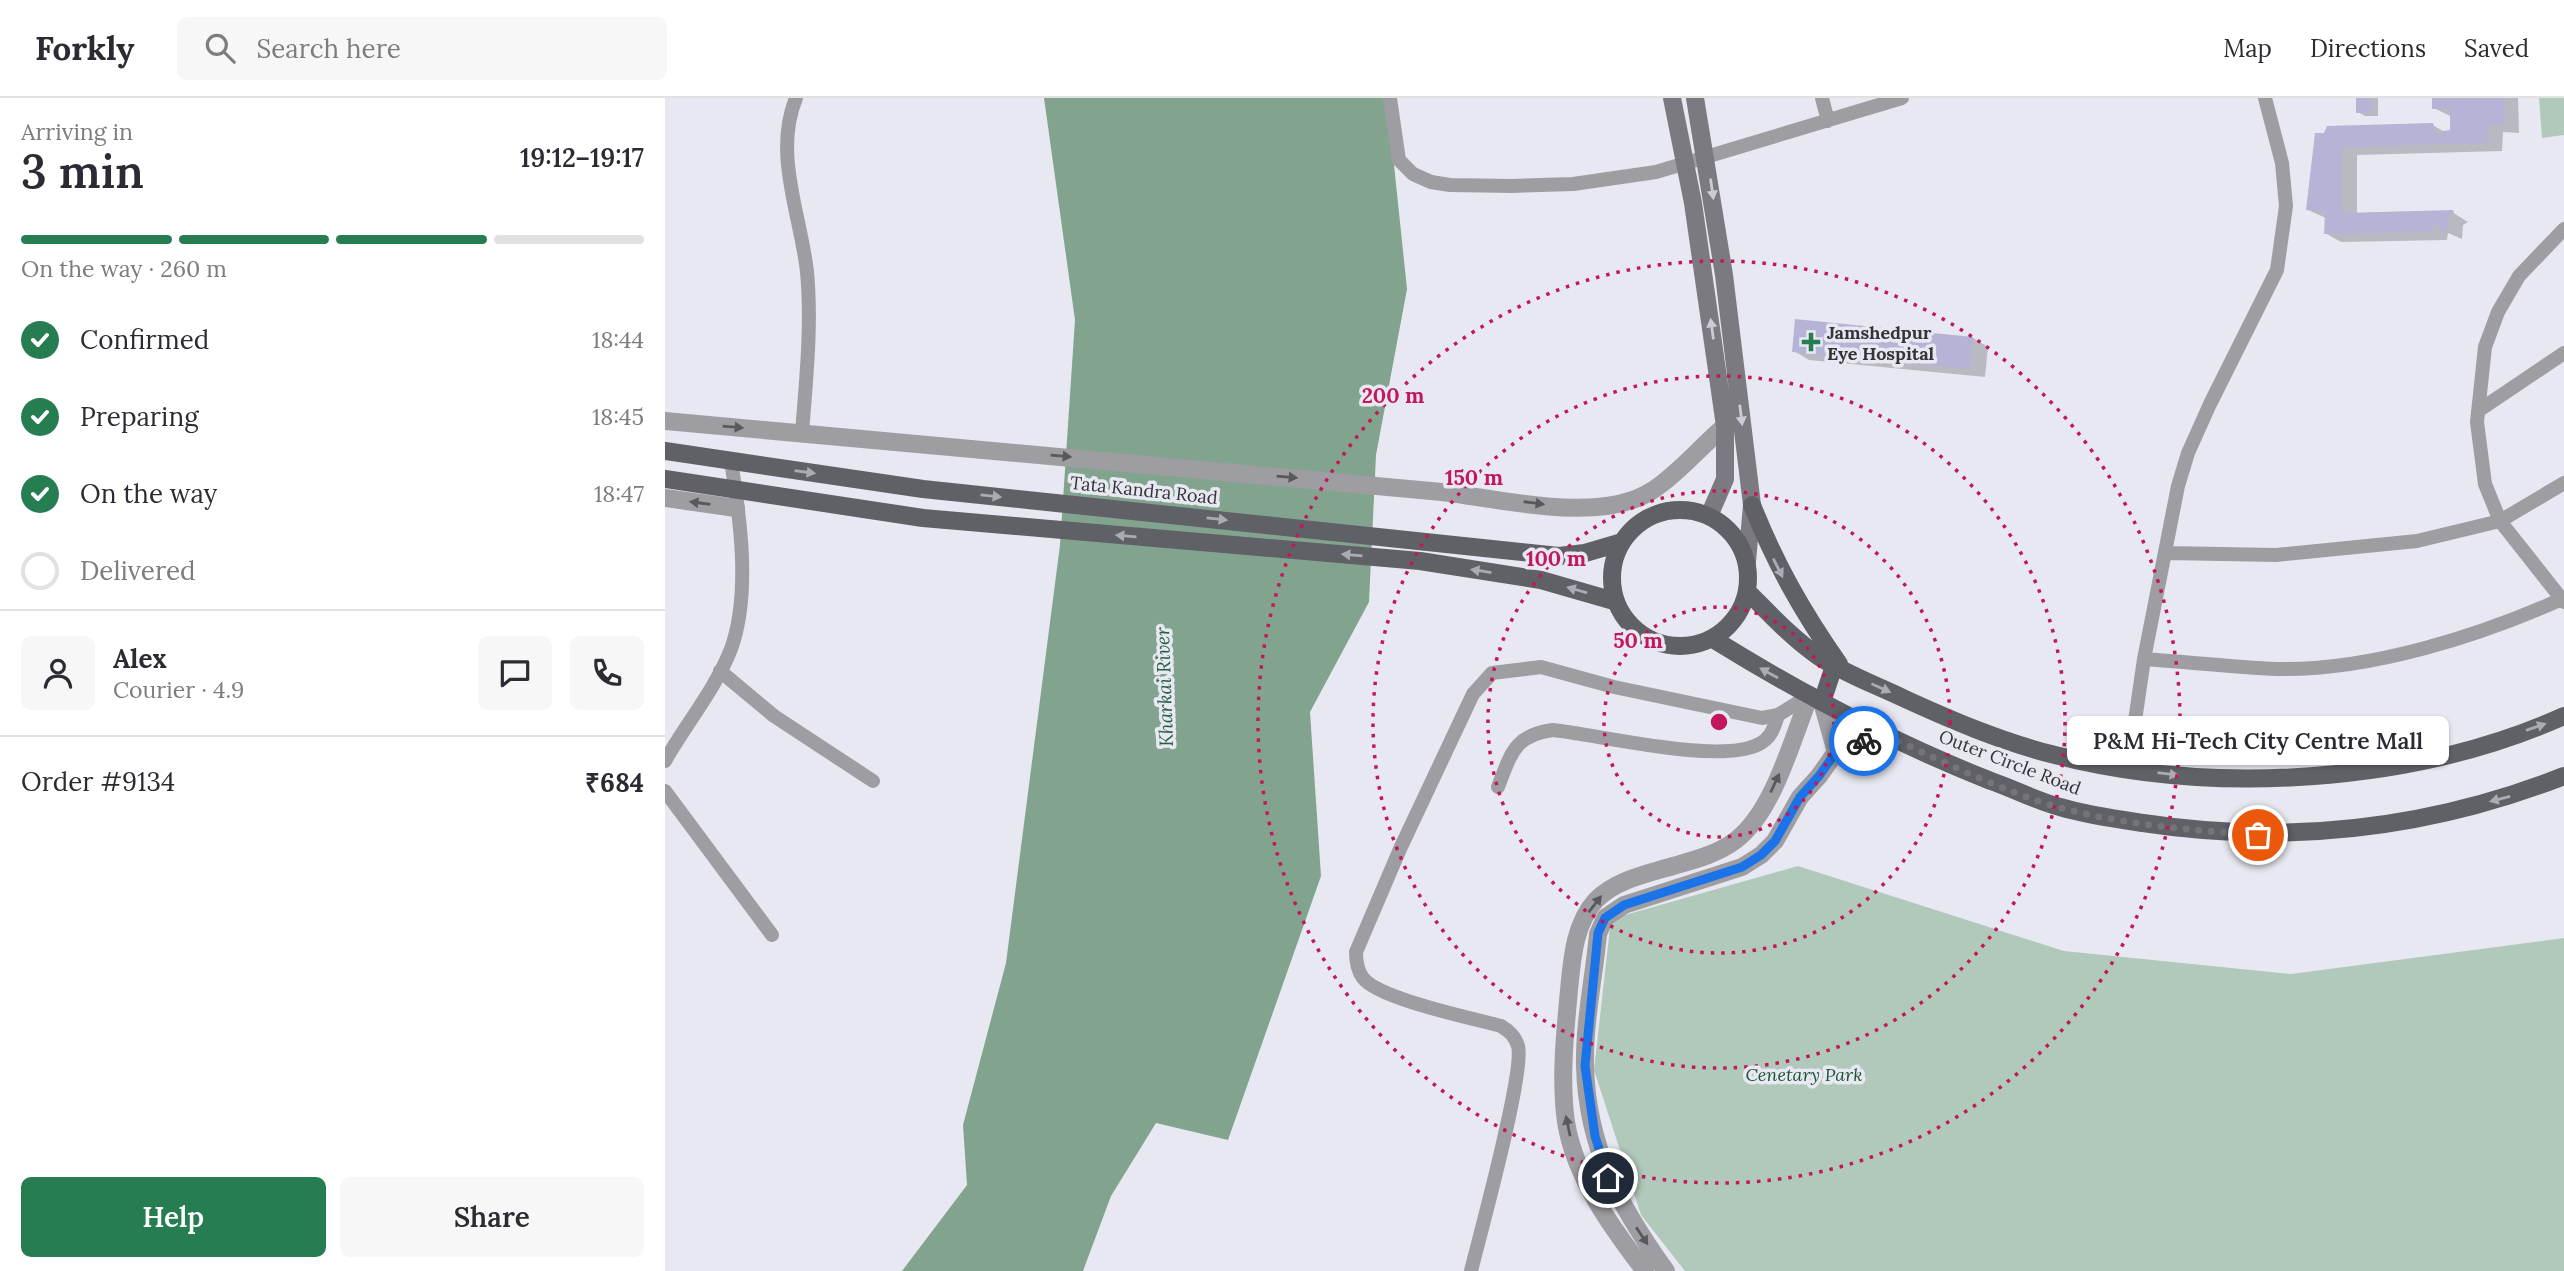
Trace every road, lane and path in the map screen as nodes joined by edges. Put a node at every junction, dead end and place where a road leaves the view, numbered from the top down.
1 (796, 98) edge
2 (1389, 98) edge
3 (1672, 98) edge
4 (1695, 98) edge
5 (1822, 98) edge
6 (1902, 98) edge
7 (2265, 98) edge
8 (1828, 121) junction
9 (1707, 158) junction
10 (1685, 162) junction
11 (2564, 229) edge
12 (2564, 354) edge
13 (2478, 411) junction
14 (665, 421) edge
15 (1725, 425) junction
16 (802, 433) junction
17 (665, 451) edge
18 (730, 461) junction
19 (665, 480) edge
20 (2564, 483) edge
21 (665, 498) edge
22 (736, 499) junction
23 (1752, 505) junction
24 (1709, 516) junction
25 (2500, 521) junction
26 (1619, 543) junction
27 (2166, 553) junction
28 (1747, 562) junction
29 (1748, 592) junction
30 (2563, 600) edge
31 (1614, 601) junction
32 (1713, 639) junction
33 (2144, 659) junction
34 (1839, 669) junction
35 (720, 671) junction
36 (1816, 699) junction
37 (1778, 715) junction
38 (2564, 716) edge
39 (1883, 734) junction
40 (670, 741) edge
41 (1836, 752) junction
42 (665, 761) edge
43 (2128, 769) junction
44 (2564, 776) edge
45 (873, 781) dead end
46 (1498, 787) dead end
47 (665, 791) edge
48 (1759, 814) junction
49 (1782, 829) junction
50 (772, 935) dead end
51 (1471, 1271) edge
52 (1645, 1271) edge
53 (1666, 1271) edge

1 - 16 street
2 - 10 street
3 - 10 main road
4 - 9 main road
5 - 8 street
6 - 8 street
7 - 27 street
8 - 9 street
9 - 10 street
9 -> 23 main road
15 -> 10 main road
11 - 13 street
12 - 13 street
13 - 25 street
14 -> 16 street
16 -> 15 street
15 - 24 main road
17 - 18 main road, Tata Kandra Road
18 - 22 street
18 -> 26 main road, Tata Kandra Road
19 - 22 main road
20 - 25 street
22 -> 21 street
31 -> 22 main road
22 - 35 street
23 - 28 main road
23 -> 34 main road
24 - 26 main road
24 - 28 main road
25 - 27 street
25 - 30 street
26 - 31 main road
27 - 33 street
28 - 29 main road
29 - 32 main road
29 - 34 main road
30 - 33 street
31 - 32 main road
36 -> 32 main road, Outer Circle Road
33 - 43 street
34 - 36 main road
34 -> 43 main road
35 - 40 street
35 - 45 street
36 - 37 street
36 - 39 main road, Outer Circle Road
36 - 41 street
48 -> 36 street
37 - 46 street
37 - 51 street
43 -> 38 main road
39 - 41 street
44 -> 39 main road, Outer Circle Road
40 - 42 street
41 - 49 street
47 - 50 street
48 - 49 street
52 -> 48 street
49 -> 53 street

